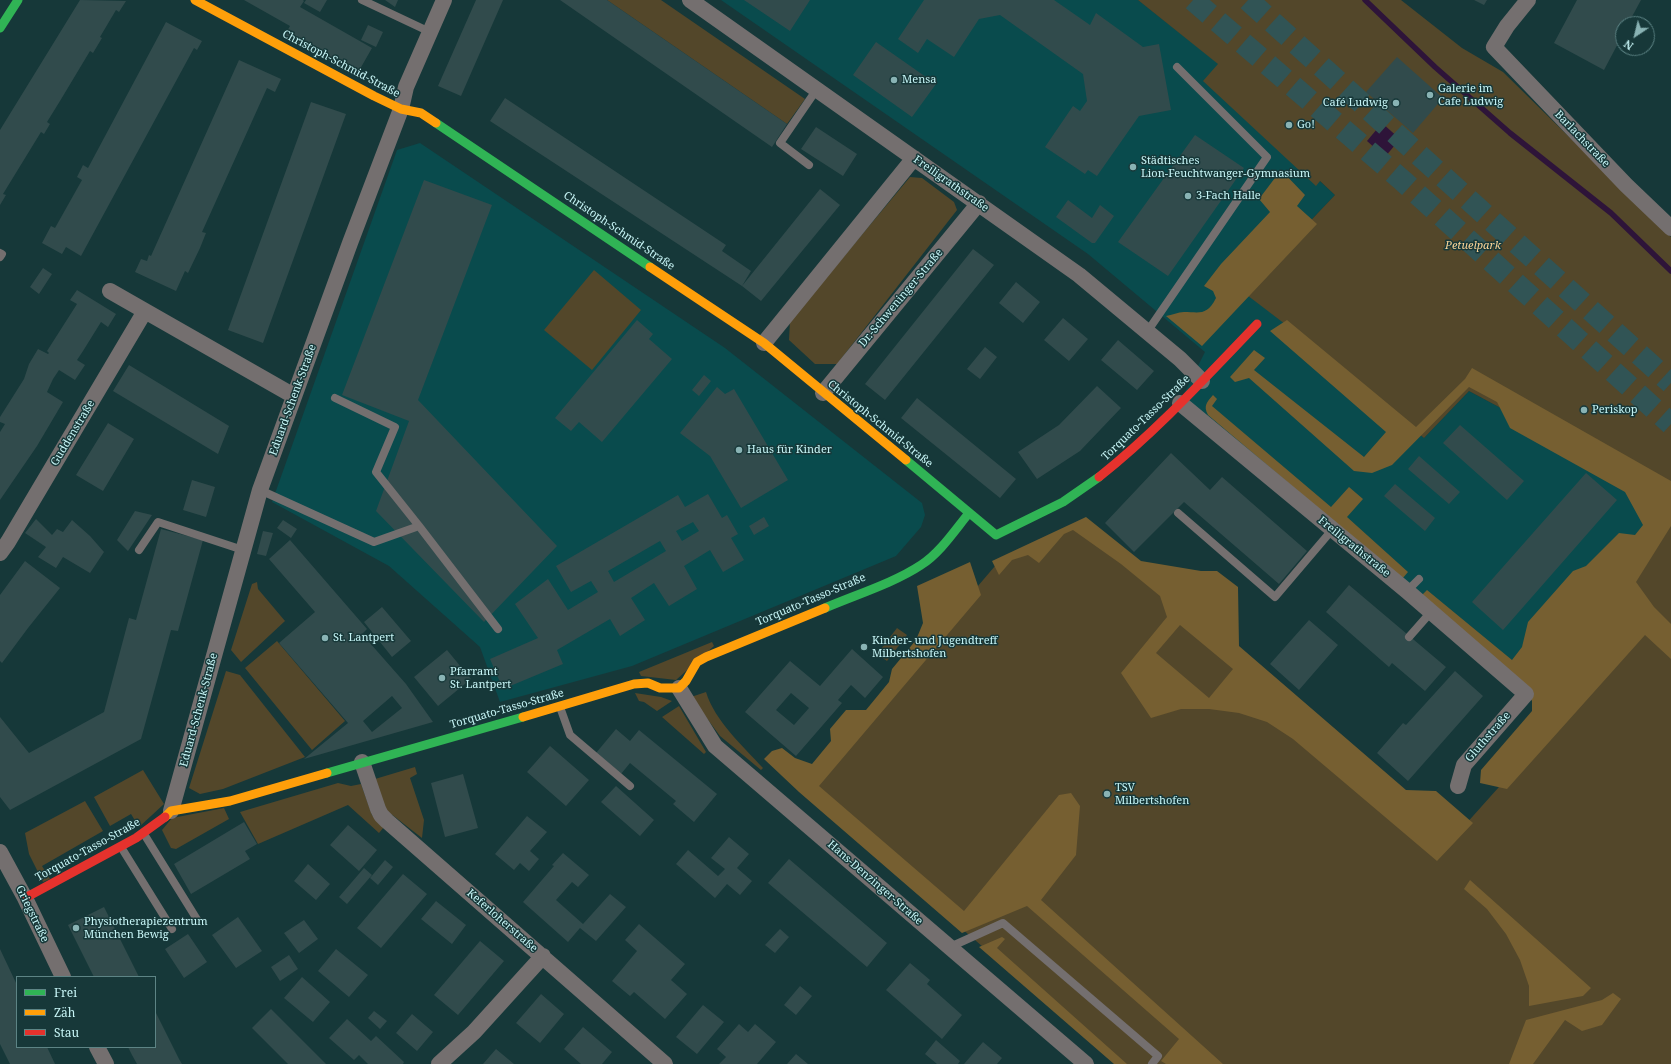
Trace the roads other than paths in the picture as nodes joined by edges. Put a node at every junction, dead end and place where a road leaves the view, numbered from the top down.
1 (18, 0) edge
2 (194, 0) edge
3 (362, 0) edge
4 (444, 0) edge
5 (690, 0) edge
6 (1528, 0) edge
7 (0, 28) edge
8 (430, 32) junction
9 (1177, 67) dead end
10 (817, 89) junction
11 (401, 109) junction
12 (914, 158) junction
13 (809, 165) dead end
14 (979, 203) junction
15 (1671, 228) edge
16 (0, 253) edge
17 (0, 257) edge
18 (110, 291) dead end
19 (145, 311) junction
20 (1257, 324) dead end
21 (1147, 332) junction
22 (764, 343) junction
23 (1202, 381) junction
24 (823, 393) junction
25 (294, 396) junction
26 (335, 398) dead end
27 (1180, 403) junction
28 (260, 490) junction
29 (969, 513) junction
30 (1178, 513) dead end
31 (419, 526) junction
32 (1332, 530) junction
33 (996, 535) joint
34 (139, 550) dead end
35 (243, 550) junction
36 (0, 553) edge
37 (1419, 579) dead end
38 (1407, 591) junction
39 (1431, 612) junction
40 (498, 629) dead end
41 (1409, 637) dead end
42 (679, 688) junction
43 (1526, 694) joint
44 (560, 706) junction
45 (362, 762) junction
46 (630, 786) dead end
47 (1458, 786) dead end
48 (171, 811) junction
49 (144, 833) junction
50 (121, 847) junction
51 (0, 852) edge
52 (25, 898) junction
53 (198, 921) dead end
54 (172, 929) dead end
55 (950, 948) junction
56 (542, 956) junction
57 (63, 976) edge
58 (98, 1048) edge
59 (106, 1064) edge
60 (439, 1064) edge
61 (665, 1064) edge
62 (1086, 1064) edge
63 (1152, 1064) edge

1 - 7 street
2 - 11 street, Christoph-Schmid-Straße
3 - 8 lane
4 - 8 street, Eduard-Schenk-Straße
5 - 10 street, Freiligrathstraße
6 - 15 street, Barlachstraße
8 - 11 street, Eduard-Schenk-Straße
9 - 21 lane
10 - 12 street, Freiligrathstraße
10 - 13 lane
11 - 22 street, Christoph-Schmid-Straße
11 - 25 street, Eduard-Schenk-Straße
12 - 14 street, Freiligrathstraße
12 - 22 street
14 - 21 street, Freiligrathstraße
14 - 24 street, Dr.-Schweninger-Straße
16 - 17 lane
18 - 19 street
19 - 25 street
19 - 36 street, Guddenstraße
20 - 23 street, Torquato-Tasso-Straße
21 - 23 street, Freiligrathstraße
22 - 24 street, Christoph-Schmid-Straße
23 - 27 street, Torquato-Tasso-Straße
24 - 29 street, Christoph-Schmid-Straße
25 - 28 street, Eduard-Schenk-Straße
26 - 31 lane
27 - 32 street, Freiligrathstraße
27 - 33 street, Torquato-Tasso-Straße
28 - 31 lane
28 - 35 street, Eduard-Schenk-Straße
29 - 33 street, Christoph-Schmid-Straße
29 - 42 street, Torquato-Tasso-Straße
30 - 32 lane
31 - 40 lane
32 - 38 street, Freiligrathstraße
34 - 35 lane
35 - 48 street, Eduard-Schenk-Straße
37 - 38 lane
38 - 39 street, Freiligrathstraße
39 - 41 lane
39 - 43 street, Freiligrathstraße
42 - 44 street, Torquato-Tasso-Straße
42 - 55 street, Hans-Denzinger-Straße
43 - 47 street, Gluthstraße
44 - 45 street, Torquato-Tasso-Straße
44 - 46 lane
45 - 48 street, Torquato-Tasso-Straße
45 - 56 street, Keferloherstraße
48 - 49 street, Torquato-Tasso-Straße
49 - 50 street, Torquato-Tasso-Straße
49 - 53 lane
50 - 52 street, Torquato-Tasso-Straße
50 - 54 lane
51 - 52 street, Griegstraße
52 - 57 street, Griegstraße
55 - 62 street, Hans-Denzinger-Straße
55 - 63 lane
56 - 60 street
56 - 61 street, Keferloherstraße
58 - 59 street

